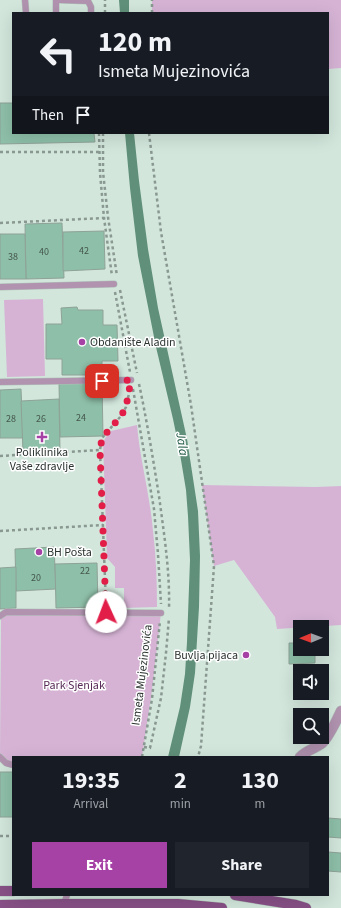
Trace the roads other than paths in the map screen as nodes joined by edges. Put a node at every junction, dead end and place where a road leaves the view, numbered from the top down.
1 (25, 0) edge
2 (58, 0) edge
3 (26, 12) edge
4 (56, 12) edge
5 (91, 12) edge
6 (116, 282) road end
7 (0, 287) edge
8 (131, 380) road end
9 (0, 382) edge
10 (161, 613) road end
11 (0, 616) edge
12 (341, 711) edge
13 (301, 756) edge
14 (0, 757) edge
15 (12, 765) edge
16 (0, 890) edge
17 (12, 891) edge
18 (242, 896) edge
19 (65, 902) edge
20 (0, 905) edge
21 (222, 908) edge
22 (306, 908) edge

1 - 3 lane
2 - 4 lane
2 - 5 lane
6 - 7 lane
8 - 9 lane
10 - 11 lane, Ismeta Mujezinovića
12 - 13 street
14 - 15 lane
16 - 17 main road
18 - 22 main road
19 - 20 main road
19 - 21 main road

